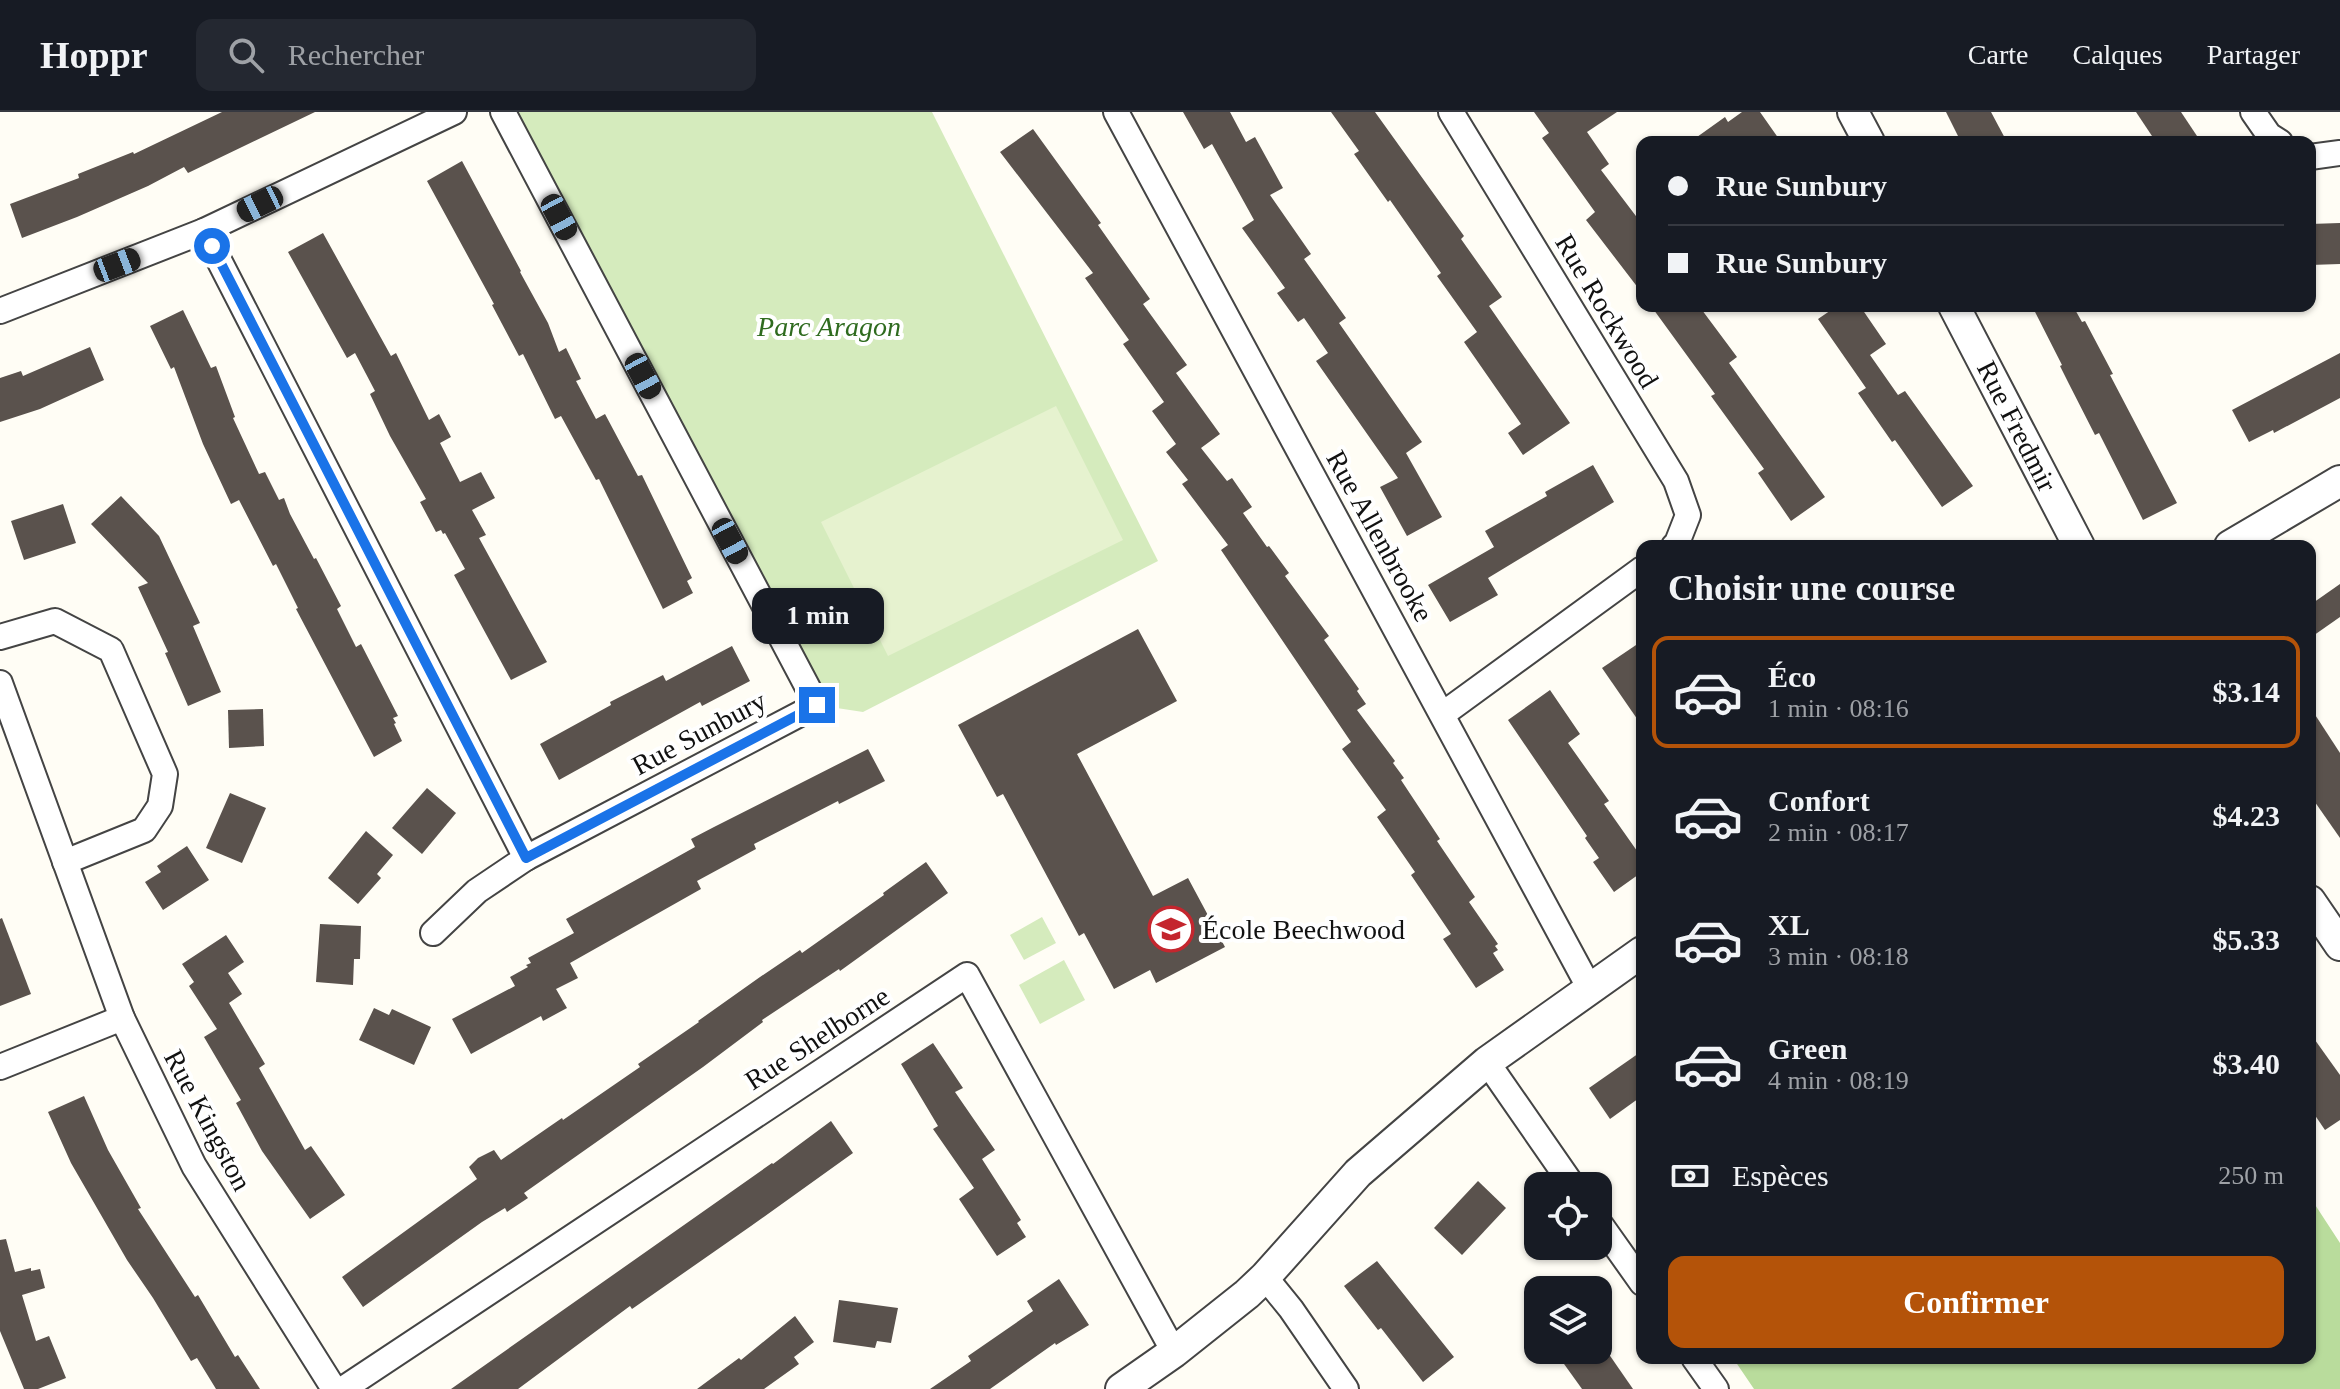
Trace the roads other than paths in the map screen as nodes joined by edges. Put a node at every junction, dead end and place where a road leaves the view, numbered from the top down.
1 (454, 112) edge
2 (503, 112) edge
3 (1116, 112) edge
4 (1451, 112) edge
5 (1853, 112) edge
6 (2253, 112) edge
7 (1866, 136) edge
8 (2271, 136) edge
9 (2340, 153) edge
10 (2316, 156) edge
11 (204, 231) junction
12 (0, 311) edge
13 (1957, 312) edge
14 (2340, 481) edge
15 (1678, 540) edge
16 (2076, 540) edge
17 (2240, 540) edge
18 (1636, 573) edge
19 (0, 637) edge
20 (0, 683) edge
21 (1443, 714) junction
22 (526, 858) junction
23 (65, 862) junction
24 (2316, 910) edge
25 (433, 933) dead end
26 (2340, 945) edge
27 (1636, 956) edge
28 (1590, 989) junction
29 (122, 1018) junction
30 (1487, 1062) junction
31 (0, 1067) edge
32 (1563, 1172) edge
33 (1612, 1241) edge
34 (1636, 1275) edge
35 (1265, 1277) junction
36 (1174, 1352) junction
37 (1698, 1364) edge
38 (334, 1389) edge
39 (343, 1389) edge
40 (1121, 1389) edge
41 (1346, 1389) edge
42 (1716, 1389) edge

1 - 11 street
2 - 22 street, Rue Sunbury
3 - 21 street, Rue Allenbrooke
4 - 15 street, Rue Rockwood
5 - 7 street
6 - 8 street
9 - 10 street
11 - 12 street
11 - 22 street
13 - 16 street, Rue Fredmir
14 - 17 street
18 - 21 street
19 - 23 street
20 - 23 street, Rue Kingston
21 - 28 street, Rue Allenbrooke
22 - 25 street, Rue Sunbury
23 - 29 street, Rue Kingston
24 - 26 street
27 - 28 street
28 - 30 street
29 - 31 street
29 - 38 street, Rue Kingston
30 - 32 street
30 - 35 street
33 - 34 street
35 - 36 street
35 - 41 street
36 - 39 street, Rue Shelborne
36 - 40 street
37 - 42 street

